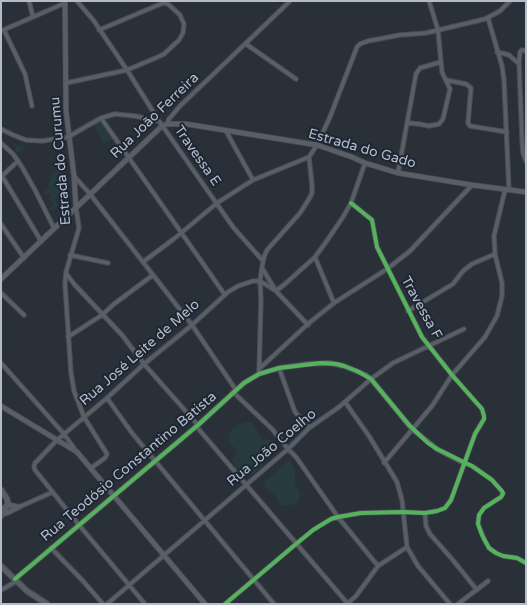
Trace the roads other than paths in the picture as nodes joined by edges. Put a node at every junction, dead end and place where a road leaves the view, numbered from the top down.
1 (29, 1) edge
2 (77, 1) edge
3 (290, 1) edge
4 (429, 1) edge
5 (502, 1) edge
6 (510, 1) edge
7 (65, 2) edge
8 (505, 6) junction
9 (33, 17) junction
10 (488, 18) junction
11 (2, 30) edge
12 (99, 30) junction
13 (438, 30) junction
14 (246, 44) junction
15 (526, 51) edge
16 (497, 52) junction
17 (441, 62) junction
18 (519, 64) junction
19 (127, 70) junction
20 (296, 80) dead end
21 (446, 80) junction
22 (66, 82) junction
23 (32, 106) dead end
24 (101, 118) junction
25 (159, 122) junction
26 (408, 123) junction
27 (167, 124) junction
28 (162, 126) junction
29 (1, 129) edge
30 (226, 131) junction
31 (506, 132) junction
32 (68, 137) junction
33 (524, 139) edge
34 (1, 142) edge
35 (317, 145) junction
36 (310, 157) junction
37 (129, 158) junction
38 (18, 161) junction
39 (526, 161) edge
40 (365, 163) junction
41 (398, 173) junction
42 (74, 176) junction
43 (1, 177) edge
44 (253, 180) junction
45 (472, 186) junction
46 (507, 190) junction
47 (526, 192) edge
48 (90, 194) junction
49 (216, 203) junction
50 (351, 203) junction
51 (76, 208) junction
52 (1, 224) edge
53 (54, 228) junction
54 (181, 232) junction
55 (41, 241) junction
56 (495, 254) junction
57 (70, 255) junction
58 (315, 256) junction
59 (24, 258) junction
60 (143, 262) junction
61 (263, 262) junction
62 (108, 263) dead end
63 (262, 267) junction
64 (387, 268) junction
65 (66, 272) junction
66 (154, 275) junction
67 (1, 279) edge
68 (260, 281) junction
69 (276, 291) junction
70 (1, 293) edge
71 (224, 295) junction
72 (334, 303) junction
73 (408, 311) junction
74 (24, 315) dead end
75 (102, 315) junction
76 (192, 325) junction
77 (308, 325) junction
78 (464, 329) dead end
79 (68, 337) junction
80 (428, 346) junction
81 (1, 363) edge
82 (144, 364) junction
83 (278, 368) junction
84 (259, 371) junction
85 (452, 375) junction
86 (371, 378) junction
87 (234, 391) junction
88 (107, 398) junction
89 (345, 402) junction
90 (1, 406) edge
91 (84, 417) junction
92 (197, 426) junction
93 (309, 428) junction
94 (412, 429) junction
95 (64, 434) junction
96 (57, 440) junction
97 (288, 449) junction
98 (77, 452) junction
99 (155, 461) junction
100 (384, 463) junction
101 (464, 463) junction
102 (91, 468) junction
103 (246, 484) junction
104 (1, 490) edge
105 (53, 492) junction
106 (114, 496) junction
107 (8, 505) junction
108 (19, 507) junction
109 (403, 512) junction
110 (2, 513) edge
111 (425, 513) junction
112 (338, 516) junction
113 (204, 521) junction
114 (79, 524) junction
115 (296, 544) junction
116 (407, 547) junction
117 (51, 548) junction
118 (164, 556) junction
119 (526, 563) edge
120 (1, 566) edge
121 (378, 566) junction
122 (16, 580) junction
123 (254, 580) junction
124 (488, 581) dead end
125 (129, 584) junction
126 (1, 590) edge
127 (477, 590) junction
128 (47, 604) edge
129 (103, 604) edge
130 (108, 604) edge
131 (145, 604) edge
132 (205, 604) edge
133 (225, 604) edge
134 (274, 604) edge
135 (347, 604) edge
136 (450, 604) edge
137 (458, 604) edge

1 - 9 street
2 - 12 street, Travessa E
3 - 14 street, Rua João Ferreira
4 - 13 street
5 - 8 street
6 - 8 street
7 - 9 street
7 - 22 street, Estrada do Curumu
8 - 10 street
9 - 11 street
10 - 13 street
10 - 16 street
11 - 23 street
12 - 19 street, Travessa E
12 - 19 street
13 - 17 street
13 - 35 street
14 - 20 street
14 - 27 street, Rua João Ferreira
15 - 18 street
16 - 18 street
16 - 31 street
17 - 21 street
17 - 26 street
18 - 33 street
19 - 22 street
19 - 25 street, Travessa E
21 - 26 street
21 - 31 street
22 - 32 street, Estrada do Curumu
24 - 25 street
24 - 32 street
24 - 37 street
25 - 28 street, Travessa E
26 - 41 street
27 - 28 street, Rua João Ferreira
27 - 30 street, Estrada do Gado
28 - 37 street, Rua João Ferreira
28 - 49 street, Travessa E
29 - 32 street
30 - 35 street, Estrada do Gado
30 - 44 street
31 - 46 street
32 - 42 street, Estrada do Curumu
33 - 39 street
34 - 38 street
35 - 36 street
35 - 40 street, Estrada do Gado
36 - 44 street
36 - 61 street
37 - 48 street, Rua João Ferreira
37 - 54 street
38 - 43 street
38 - 53 street
40 - 41 street, Estrada do Gado
40 - 50 street
41 - 45 street, Estrada do Gado
42 - 48 street
42 - 51 street, Estrada do Curumu
43 - 55 street
44 - 49 street
45 - 46 street, Estrada do Gado
45 - 64 street, Rua Teodósio Constantino Batista
46 - 47 street, Estrada do Gado
46 - 56 street
48 - 51 street, Rua João Ferreira
48 - 60 street
49 - 54 street
49 - 61 street, Travessa E
50 - 58 street
50 - 64 street, Travessa F
51 - 53 street, Rua João Ferreira
51 - 57 street, Estrada do Curumu
52 - 59 street
53 - 55 street, Rua João Ferreira
54 - 60 street
54 - 71 street
55 - 59 street, Rua João Ferreira
56 - 73 street
56 - 85 street
57 - 62 street
57 - 65 street, Estrada do Curumu
58 - 69 street
58 - 72 street
59 - 67 street, Rua João Ferreira
60 - 66 street
61 - 63 street
63 - 68 street
63 - 69 street
64 - 72 street, Rua Teodósio Constantino Batista
64 - 73 street, Travessa F
65 - 75 street
65 - 79 street, Estrada do Curumu
66 - 75 street
66 - 76 street
68 - 69 street
68 - 71 street, Rua José Leite de Melo
68 - 84 street
69 - 77 street
70 - 74 street
71 - 76 street, Rua José Leite de Melo
72 - 77 street, Rua Teodósio Constantino Batista
73 - 80 street, Travessa F
75 - 79 street
75 - 82 street
76 - 82 street, Rua José Leite de Melo
76 - 87 street
77 - 84 street, Rua Teodósio Constantino Batista
78 - 80 street, Rua João Coelho
79 - 91 street, Estrada do Curumu
80 - 85 street, Travessa F
80 - 86 street, Rua João Coelho
81 - 95 street
82 - 88 street, Rua José Leite de Melo
82 - 92 street
83 - 84 street
83 - 86 street
83 - 93 street
84 - 87 street, Rua Teodósio Constantino Batista
85 - 94 street
85 - 101 street, Travessa F
86 - 89 street, Rua João Coelho
86 - 94 street
87 - 92 street, Rua Teodósio Constantino Batista
87 - 97 street
88 - 91 street, Rua José Leite de Melo
88 - 99 street
89 - 93 street, Rua João Coelho
89 - 100 street
90 - 96 street
91 - 95 street, Rua José Leite de Melo
91 - 102 street, Estrada do Curumu
92 - 99 street, Rua Teodósio Constantino Batista
92 - 103 street
93 - 97 street, Rua João Coelho
94 - 100 street
94 - 101 street
95 - 96 street, Rua José Leite de Melo
95 - 98 street
96 - 98 street
96 - 105 street, Rua José Leite de Melo
97 - 103 street, Rua João Coelho
97 - 112 street
98 - 102 street
99 - 106 street, Rua Teodósio Constantino Batista
99 - 113 street
100 - 109 street
101 - 111 street
101 - 119 street
102 - 106 street
103 - 113 street, Rua João Coelho
103 - 115 street
104 - 107 main road
105 - 108 street
105 - 114 street
106 - 114 street, Rua Teodósio Constantino Batista
106 - 118 street
107 - 108 street
107 - 110 main road
108 - 110 street
109 - 111 street
109 - 112 street
109 - 116 street
111 - 127 street
112 - 115 street
112 - 121 street
113 - 118 street, Rua João Coelho
113 - 123 street
114 - 117 street, Rua Teodósio Constantino Batista
114 - 125 street
115 - 123 street
115 - 135 street
116 - 121 street
116 - 136 street
117 - 122 street, Rua Teodósio Constantino Batista
117 - 129 street
118 - 125 street, Rua João Coelho
118 - 132 street
120 - 122 main road
121 - 135 street
122 - 126 street, Rua Teodósio Constantino Batista
122 - 128 main road
123 - 133 street
123 - 134 street
124 - 127 street
125 - 130 street, Rua João Coelho
125 - 131 street
127 - 137 street

